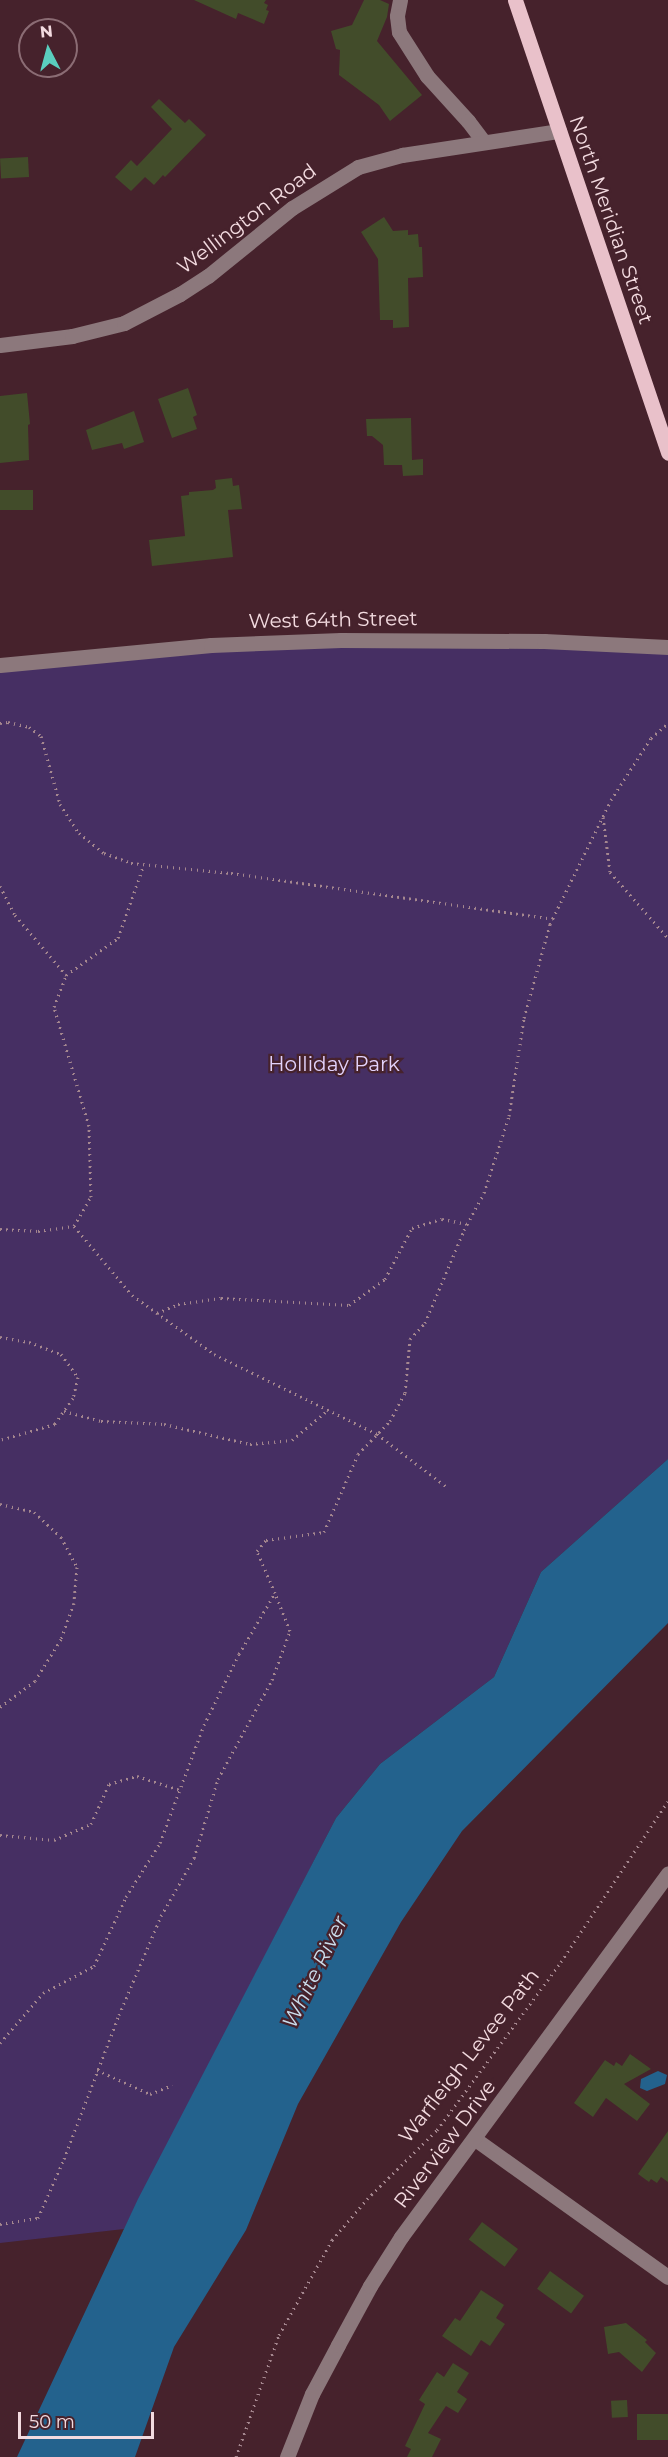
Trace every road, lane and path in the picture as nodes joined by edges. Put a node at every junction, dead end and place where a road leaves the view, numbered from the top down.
1 (400, 0) edge
2 (515, 0) edge
3 (559, 131) junction
4 (484, 142) junction
5 (0, 345) edge
6 (668, 453) edge
7 (668, 647) edge
8 (0, 664) edge
9 (0, 723) edge
10 (668, 723) edge
11 (603, 815) junction
12 (144, 864) junction
13 (0, 885) edge
14 (553, 919) junction
15 (668, 938) edge
16 (66, 975) junction
17 (467, 1224) junction
18 (74, 1226) junction
19 (0, 1229) edge
20 (157, 1313) junction
21 (0, 1337) edge
22 (328, 1410) junction
23 (64, 1411) junction
24 (377, 1434) junction
25 (0, 1440) edge
26 (447, 1487) dead end
27 (0, 1504) edge
28 (275, 1593) junction
29 (0, 1707) edge
30 (180, 1790) junction
31 (668, 1801) edge
32 (0, 1835) edge
33 (668, 1874) edge
34 (0, 2043) edge
35 (97, 2070) junction
36 (171, 2085) dead end
37 (475, 2139) junction
38 (0, 2224) edge
39 (668, 2277) edge
40 (236, 2457) edge
41 (287, 2457) edge

1 - 4 street
2 - 3 main road, North Meridian Street
3 - 4 street, Wellington Road
3 - 6 main road, North Meridian Street
4 - 5 street, Wellington Road
7 - 8 street, West 64th Street
9 - 12 path
10 - 11 path
11 - 14 path
11 - 15 path
12 - 14 path
12 - 16 path
13 - 16 path
14 - 17 path
16 - 18 path
17 - 20 path
17 - 24 path
18 - 19 path
18 - 20 path
20 - 22 path
21 - 23 path
22 - 23 path
22 - 24 path
23 - 25 path
24 - 26 path
24 - 28 path
27 - 29 path
28 - 30 path
28 - 35 path
30 - 32 path
30 - 34 path
31 - 40 path, Warfleigh Levee Path
33 - 37 street, Riverview Drive
35 - 36 path
35 - 38 path
37 - 39 street
37 - 41 street, Riverview Drive

